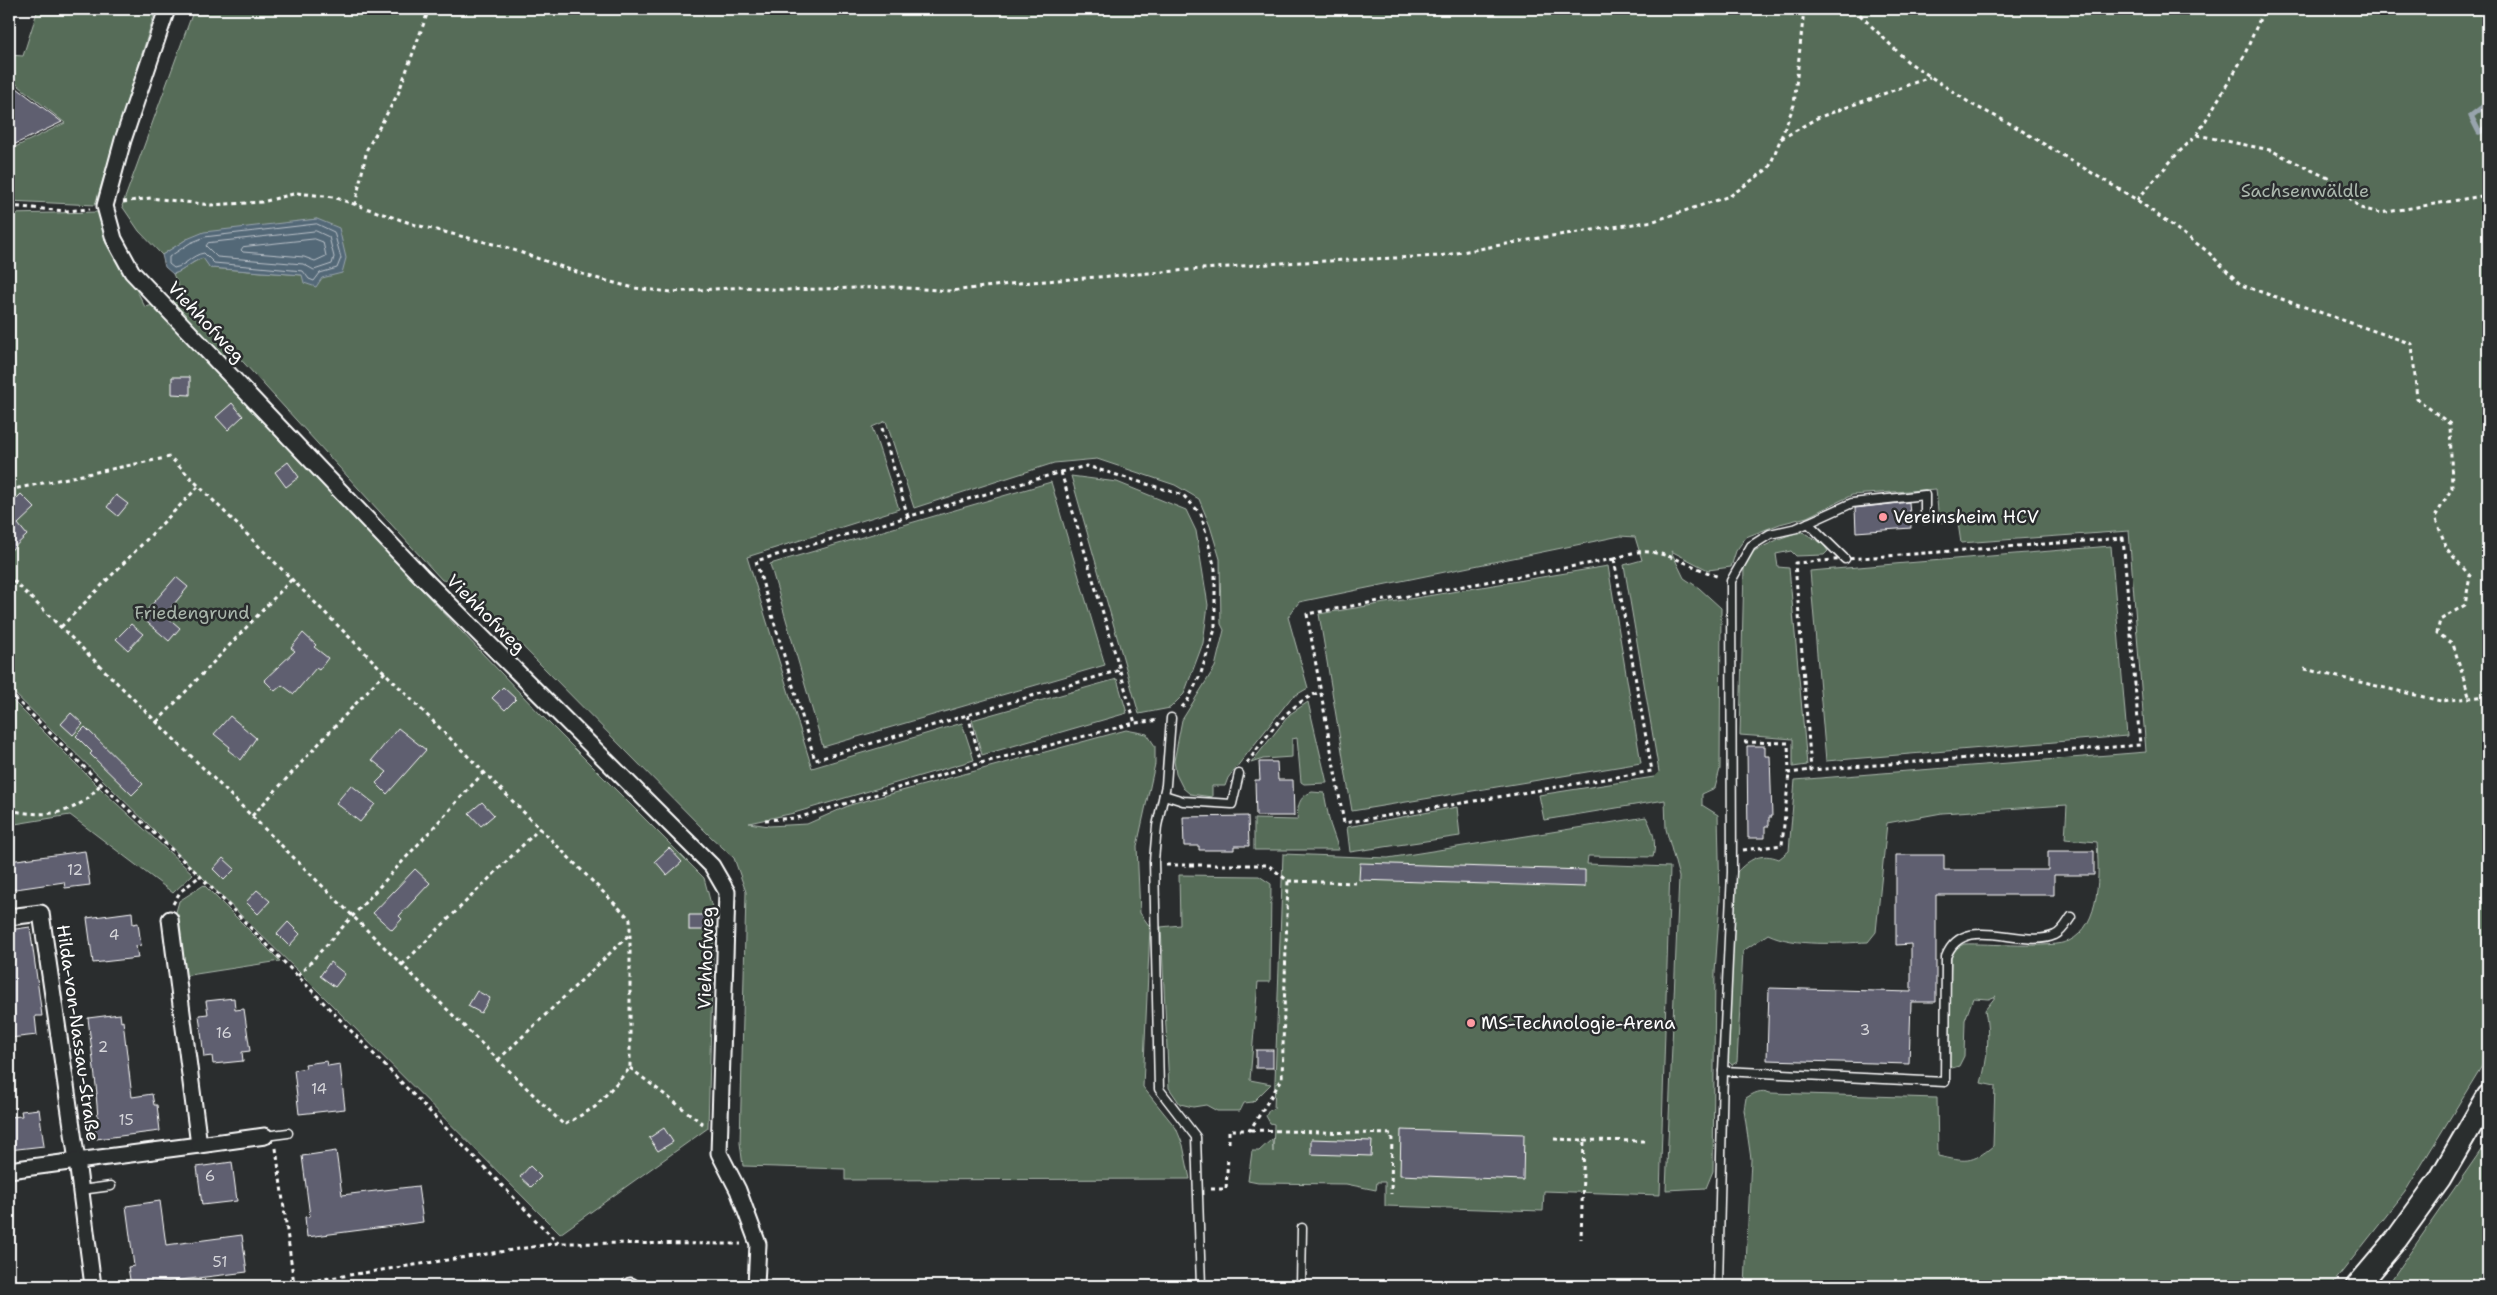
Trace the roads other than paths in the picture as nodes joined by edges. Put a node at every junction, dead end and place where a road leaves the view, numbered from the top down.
1 (166, 9) edge
2 (1925, 519) dead end
3 (1808, 523) junction
4 (1845, 559) road end
5 (1172, 718) road end
6 (1239, 774) road end
7 (1164, 795) junction
8 (9, 917) edge
9 (2071, 917) dead end
10 (170, 919) road end
11 (1723, 1071) junction
12 (2488, 1096) edge
13 (288, 1133) dead end
14 (270, 1140) joint
15 (199, 1145) junction
16 (77, 1161) junction
17 (9, 1170) edge
18 (111, 1186) dead end
19 (81, 1190) junction
20 (1302, 1228) dead end
21 (94, 1286) edge
22 (756, 1286) edge
23 (1202, 1286) edge
24 (1301, 1286) edge
25 (1718, 1286) edge
26 (2357, 1286) edge

1 - 22 street, Viehhofweg
2 - 3 lane
3 - 4 lane
3 - 11 lane
5 - 7 lane
6 - 7 lane
7 - 23 lane
8 - 16 street, Hilda-von-Nassau-Straße
9 - 11 lane
10 - 15 street
11 - 25 lane
12 - 26 main road
13 - 14 lane
14 - 15 street
15 - 16 street
16 - 17 street
16 - 19 street
18 - 19 lane
19 - 21 street
20 - 24 lane

